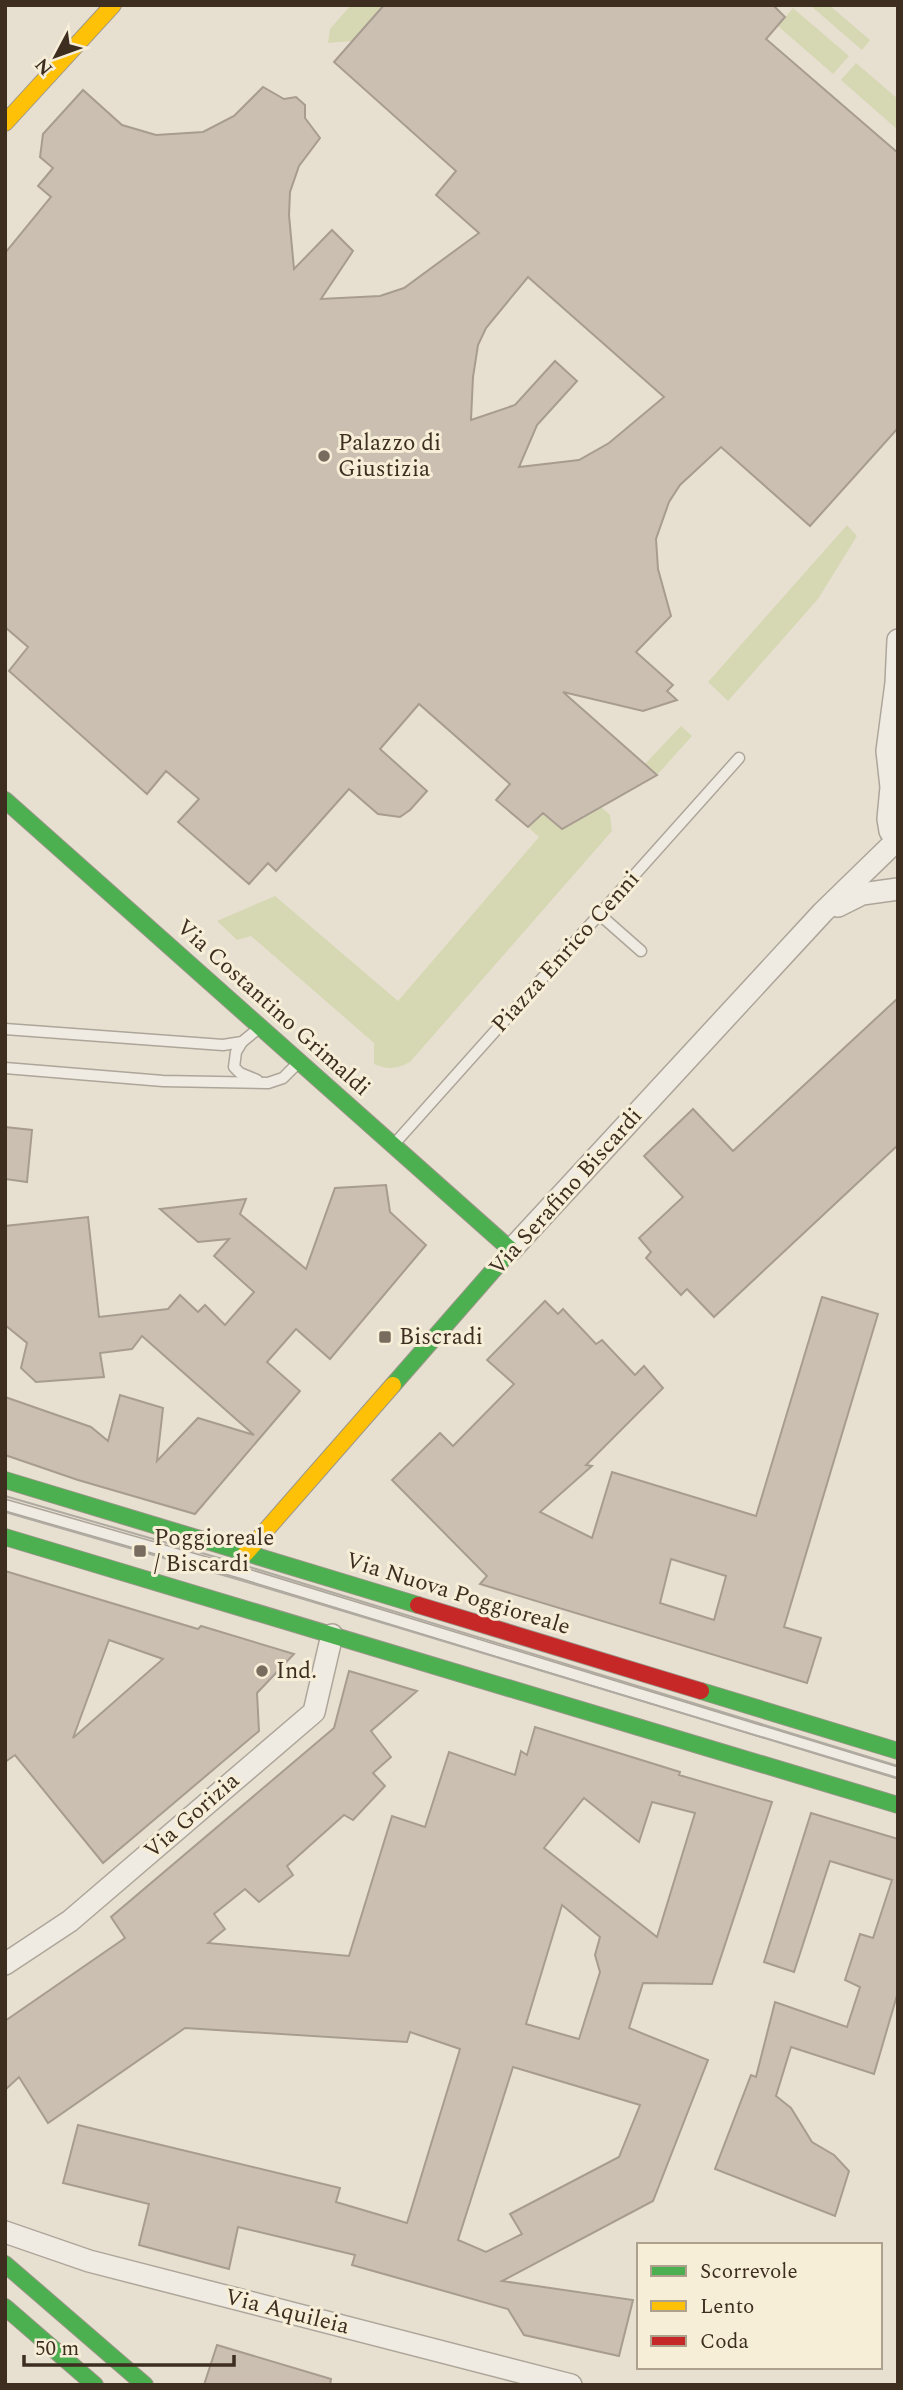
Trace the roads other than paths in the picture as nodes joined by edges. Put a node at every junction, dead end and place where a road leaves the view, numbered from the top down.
1 (113, 5) edge
2 (5, 123) edge
3 (897, 648) edge
4 (892, 753) edge
5 (739, 758) dead end
6 (5, 800) edge
7 (893, 801) edge
8 (897, 842) edge
9 (898, 889) edge
10 (823, 912) junction
11 (600, 914) junction
12 (641, 951) dead end
13 (260, 1027) junction
14 (5, 1029) edge
15 (242, 1042) junction
16 (299, 1062) junction
17 (5, 1068) edge
18 (268, 1083) junction
19 (393, 1145) junction
20 (511, 1250) junction
21 (5, 1480) edge
22 (5, 1505) edge
23 (5, 1537) edge
24 (246, 1553) junction
25 (242, 1573) junction
26 (235, 1605) junction
27 (332, 1635) junction
28 (898, 1751) edge
29 (898, 1773) edge
30 (898, 1805) edge
31 (5, 1964) edge
32 (5, 2232) edge
33 (5, 2264) edge
34 (5, 2307) edge
35 (94, 2385) edge
36 (145, 2385) edge
37 (571, 2385) edge

1 - 2 main road
3 - 4 street
4 - 7 street
5 - 11 lane, Piazza Enrico Cenni
6 - 13 main road, Via Costantino Grimaldi
7 - 8 street
8 - 10 street, Via Serafino Biscardi
9 - 10 street
10 - 20 street, Via Serafino Biscardi
11 - 12 lane
11 - 19 lane, Piazza Enrico Cenni
13 - 15 lane
13 - 16 main road, Via Costantino Grimaldi
14 - 15 lane
15 - 18 lane
16 - 18 lane
16 - 19 main road, Via Costantino Grimaldi
17 - 18 lane
19 - 20 main road, Via Costantino Grimaldi
20 - 24 main road, Via Serafino Biscardi
21 - 24 main road, Via Nuova Poggioreale
22 - 25 lane
23 - 26 main road
24 - 25 main road
24 - 28 main road, Via Nuova Poggioreale
25 - 26 main road
25 - 29 lane
26 - 27 main road
27 - 30 main road
27 - 31 street, Via Gorizia
32 - 37 street, Via Aquileia
33 - 36 main road
34 - 35 main road

